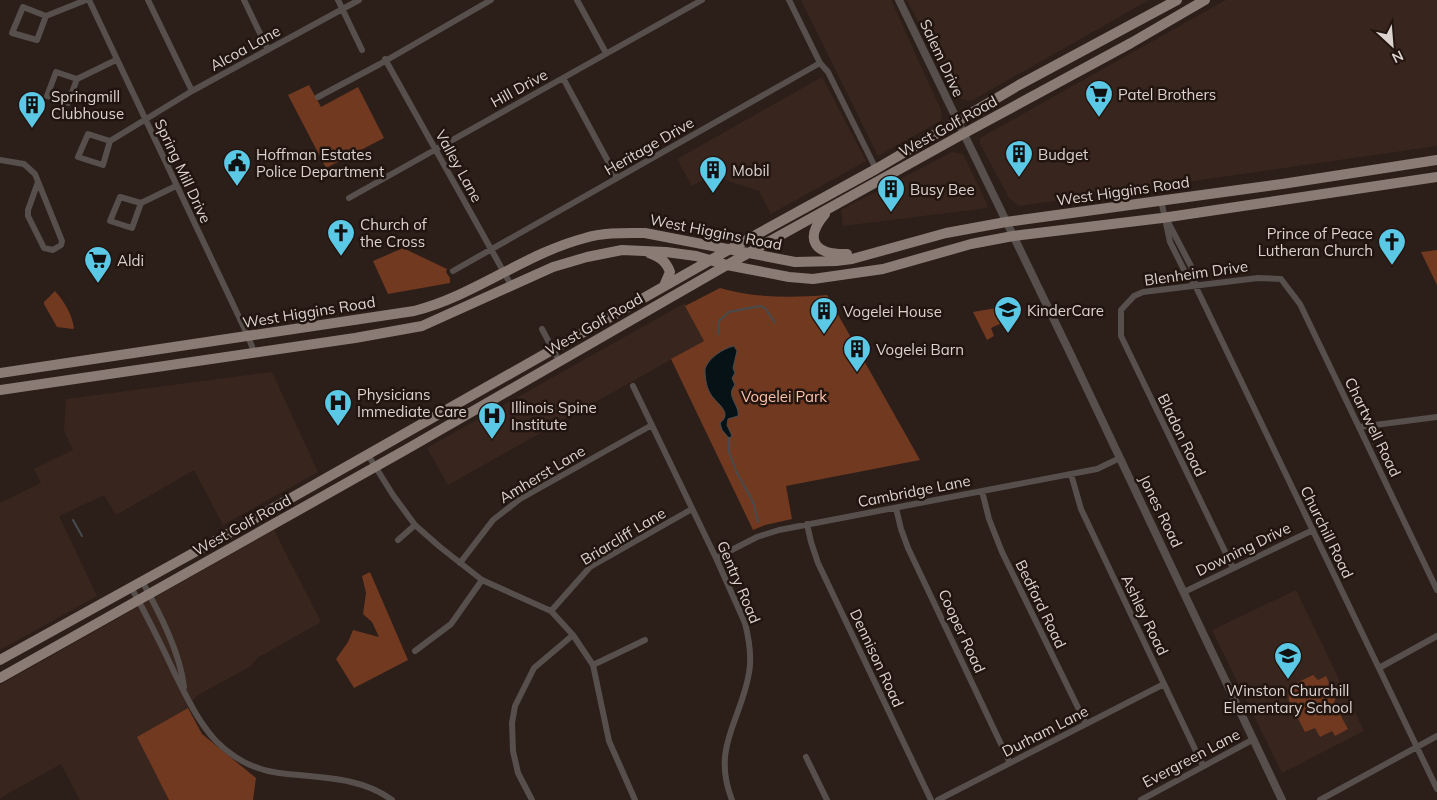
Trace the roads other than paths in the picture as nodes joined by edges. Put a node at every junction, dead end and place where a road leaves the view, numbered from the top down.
1 (88, 0) edge
2 (148, 0) edge
3 (244, 0) edge
4 (338, 0) edge
5 (359, 0) edge
6 (491, 0) edge
7 (577, 0) edge
8 (702, 0) edge
9 (789, 0) edge
10 (899, 0) edge
11 (1176, 0) edge
12 (1204, 0) edge
13 (342, 9) junction
14 (46, 16) junction
15 (268, 50) junction
16 (362, 50) dead end
17 (606, 53) junction
18 (385, 59) junction
19 (116, 60) junction
20 (820, 63) junction
21 (563, 78) junction
22 (77, 79) junction
23 (192, 91) junction
24 (318, 97) dead end
25 (145, 119) junction
26 (957, 122) junction
27 (963, 134) junction
28 (110, 141) junction
29 (436, 150) junction
30 (0, 160) edge
31 (1437, 160) edge
32 (876, 169) junction
33 (1437, 177) edge
34 (617, 178) junction
35 (38, 182) junction
36 (176, 186) junction
37 (349, 198) dead end
38 (1161, 200) junction
39 (141, 203) junction
40 (830, 209) junction
41 (1166, 217) junction
42 (1006, 222) junction
43 (1013, 236) junction
44 (730, 249) junction
45 (491, 250) junction
46 (638, 251) junction
47 (750, 253) junction
48 (873, 253) junction
49 (711, 261) junction
50 (727, 265) junction
51 (454, 271) dead end
52 (504, 272) junction
53 (1281, 279) joint
54 (511, 285) junction
55 (1195, 285) junction
56 (664, 286) junction
57 (1121, 310) joint
58 (542, 329) dead end
59 (248, 336) junction
60 (552, 349) junction
61 (254, 352) junction
62 (559, 362) junction
63 (0, 373) edge
64 (634, 386) dead end
65 (0, 390) edge
66 (1437, 417) edge
67 (652, 425) junction
68 (1359, 427) junction
69 (368, 455) junction
70 (1120, 458) junction
71 (376, 467) junction
72 (1071, 474) junction
73 (982, 491) junction
74 (896, 508) junction
75 (692, 509) junction
76 (807, 524) junction
77 (415, 525) junction
78 (1313, 530) junction
79 (398, 540) dead end
80 (716, 558) junction
81 (460, 563) junction
82 (1233, 568) junction
83 (482, 580) junction
84 (142, 581) junction
85 (131, 588) junction
86 (1437, 590) edge
87 (1184, 592) junction
88 (149, 594) junction
89 (138, 600) junction
90 (551, 611) junction
91 (573, 635) junction
92 (1437, 636) edge
93 (645, 640) dead end
94 (416, 651) dead end
95 (0, 660) edge
96 (593, 665) junction
97 (1379, 668) junction
98 (0, 678) edge
99 (1164, 684) junction
100 (185, 693) junction
101 (1086, 724) junction
102 (1437, 736) edge
103 (1254, 739) junction
104 (1417, 747) junction
105 (806, 756) dead end
106 (1010, 763) junction
107 (1203, 766) junction
108 (1437, 789) edge
109 (392, 800) edge
110 (532, 800) edge
111 (635, 800) edge
112 (732, 800) edge
113 (827, 800) edge
114 (931, 800) edge
115 (938, 800) edge
116 (1141, 800) edge
117 (1282, 800) edge
118 (1320, 800) edge

1 - 14 street
1 - 19 street, Spring Mill Drive
2 - 23 street
3 - 15 street
4 - 13 street
5 - 13 street, Alcoa Lane
6 - 18 street
7 - 17 street
8 - 17 street, Hill Drive
9 - 20 street
10 - 26 street, Salem Drive
11 - 26 main road, West Golf Road
12 - 27 main road, West Golf Road
13 - 15 street, Alcoa Lane
13 - 16 street
14 - 14 street
15 - 23 street, Alcoa Lane
17 - 21 street, Hill Drive
18 - 24 street
18 - 29 street, Valley Lane
19 - 22 street
19 - 25 street, Spring Mill Drive
20 - 32 street
20 - 34 street, Heritage Drive
21 - 29 street, Hill Drive
21 - 34 street
22 - 22 street
23 - 25 street, Alcoa Lane
25 - 28 street, Alcoa Lane
25 - 36 street, Spring Mill Drive
26 - 27 street, Salem Drive
26 - 32 main road, West Golf Road
27 - 40 main road, West Golf Road
27 - 42 street, Salem Drive
28 - 28 street
29 - 37 street, Hill Drive
29 - 45 street, Valley Lane
30 - 35 street
31 - 38 main road, West Higgins Road
32 - 44 main road, West Golf Road
33 - 41 main road, West Higgins Road
34 - 45 street, Heritage Drive
35 - 35 street
36 - 39 street
36 - 59 street, Spring Mill Drive
38 - 41 street, Churchill Road
38 - 42 main road, West Higgins Road
39 - 39 street
40 - 47 main road, West Golf Road
40 - 48 main road
41 - 43 main road, West Higgins Road
41 - 55 street, Churchill Road
42 - 43 street, Salem Drive
42 - 48 main road, West Higgins Road
43 - 50 main road, West Higgins Road
43 - 70 street, Jones Road
44 - 47 main road, West Higgins Road
44 - 49 main road, West Golf Road
44 - 52 main road, West Higgins Road
45 - 51 street, Heritage Drive
45 - 52 street, Valley Lane
46 - 49 main road, West Higgins Road
46 - 54 main road, West Higgins Road
46 - 56 main road
47 - 48 main road, West Higgins Road
47 - 50 main road, West Golf Road
49 - 50 main road, West Higgins Road
49 - 56 main road, West Golf Road
50 - 62 main road, West Golf Road
52 - 54 street, Valley Lane
52 - 59 main road, West Higgins Road
53 - 55 street, Blenheim Drive
53 - 68 street, Chartwell Road
54 - 61 main road, West Higgins Road
55 - 57 street, Blenheim Drive
55 - 78 street, Churchill Road
56 - 60 main road, West Golf Road
57 - 82 street, Bladon Road
58 - 60 street
59 - 61 street, Spring Mill Drive
59 - 63 main road, West Higgins Road
60 - 62 street
60 - 69 main road, West Golf Road
61 - 65 main road, West Higgins Road
62 - 71 main road, West Golf Road
64 - 67 street, Gentry Road
66 - 68 street
67 - 75 street, Gentry Road
67 - 81 street, Amherst Lane
68 - 86 street, Chartwell Road
69 - 71 street
69 - 84 main road, West Golf Road
70 - 72 street, Cambridge Lane
70 - 87 street, Jones Road
71 - 77 street
71 - 88 main road, West Golf Road
72 - 73 street, Cambridge Lane
72 - 99 street, Ashley Road
73 - 74 street, Cambridge Lane
73 - 101 street, Bedford Road
74 - 76 street, Cambridge Lane
74 - 106 street, Cooper Road
75 - 80 street, Gentry Road
75 - 90 street, Briarcliff Lane
76 - 80 street, Cambridge Lane
76 - 114 street, Dennison Road
77 - 79 street
77 - 81 street
78 - 82 street, Downing Drive
78 - 97 street, Churchill Road
80 - 112 street, Gentry Road
81 - 83 street
82 - 87 street, Downing Drive
83 - 90 street
83 - 94 street
84 - 85 main road, West Golf Road
84 - 88 street
85 - 89 street
85 - 95 main road, West Golf Road
87 - 103 street, Jones Road
88 - 89 main road, West Golf Road
88 - 100 street
89 - 98 main road, West Golf Road
89 - 100 street
90 - 91 street
91 - 96 street
91 - 110 street
92 - 97 street
93 - 96 street
96 - 111 street
97 - 104 street, Churchill Road
99 - 101 street, Durham Lane
99 - 107 street, Ashley Road
100 - 109 street
101 - 106 street, Durham Lane
102 - 104 street
103 - 107 street, Evergreen Lane
103 - 117 street, Jones Road
104 - 108 street, Churchill Road
104 - 118 street
105 - 113 street
106 - 115 street, Durham Lane
107 - 116 street, Evergreen Lane

